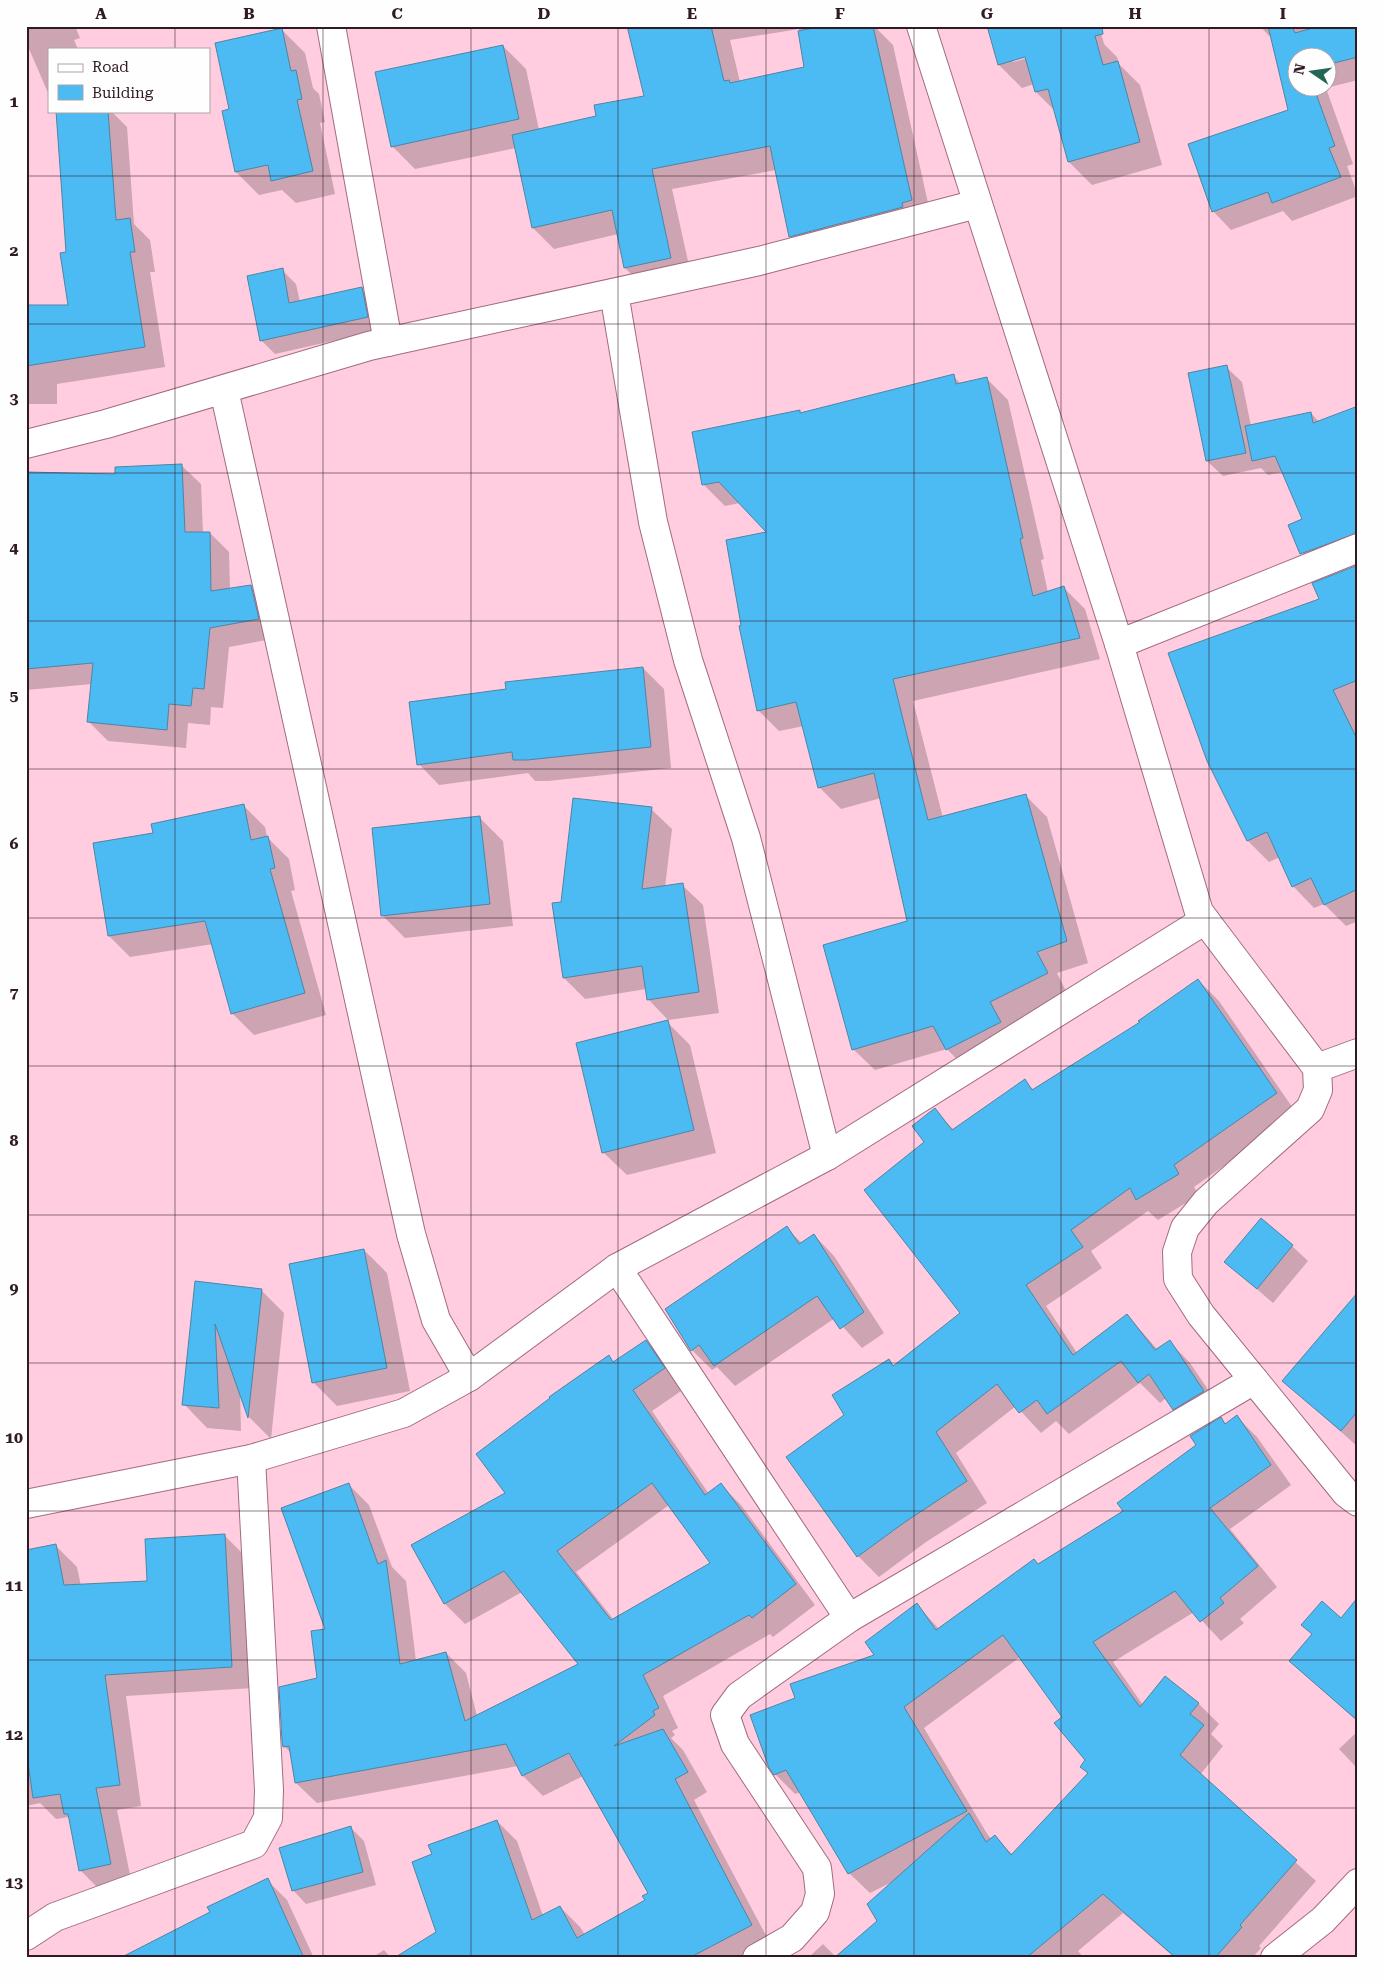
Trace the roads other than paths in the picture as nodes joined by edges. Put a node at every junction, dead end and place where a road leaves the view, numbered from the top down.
1 (331, 26) edge
2 (921, 26) edge
3 (977, 204) junction
4 (614, 293) junction
5 (388, 342) junction
6 (224, 390) junction
7 (26, 444) edge
8 (1358, 548) edge
9 (1119, 644) junction
10 (1205, 920) junction
11 (1358, 1053) edge
12 (1317, 1068) junction
13 (827, 1156) junction
14 (617, 1268) junction
15 (469, 1377) junction
16 (1254, 1380) junction
17 (251, 1459) junction
18 (1358, 1502) edge
19 (26, 1504) edge
20 (849, 1618) junction
21 (1358, 1883) edge
22 (26, 1936) edge
23 (757, 1958) edge
24 (1274, 1958) edge

1 - 5 street
2 - 3 street
3 - 4 street
3 - 9 street
4 - 5 street
4 - 13 street
5 - 6 street
6 - 7 street
6 - 15 street
8 - 9 street
9 - 10 street
10 - 12 street
10 - 13 street
11 - 12 street
12 - 16 street
13 - 14 street
14 - 15 street
14 - 20 street
15 - 17 street
16 - 18 street
16 - 20 street
17 - 19 street
17 - 22 street
20 - 23 street
21 - 24 street

